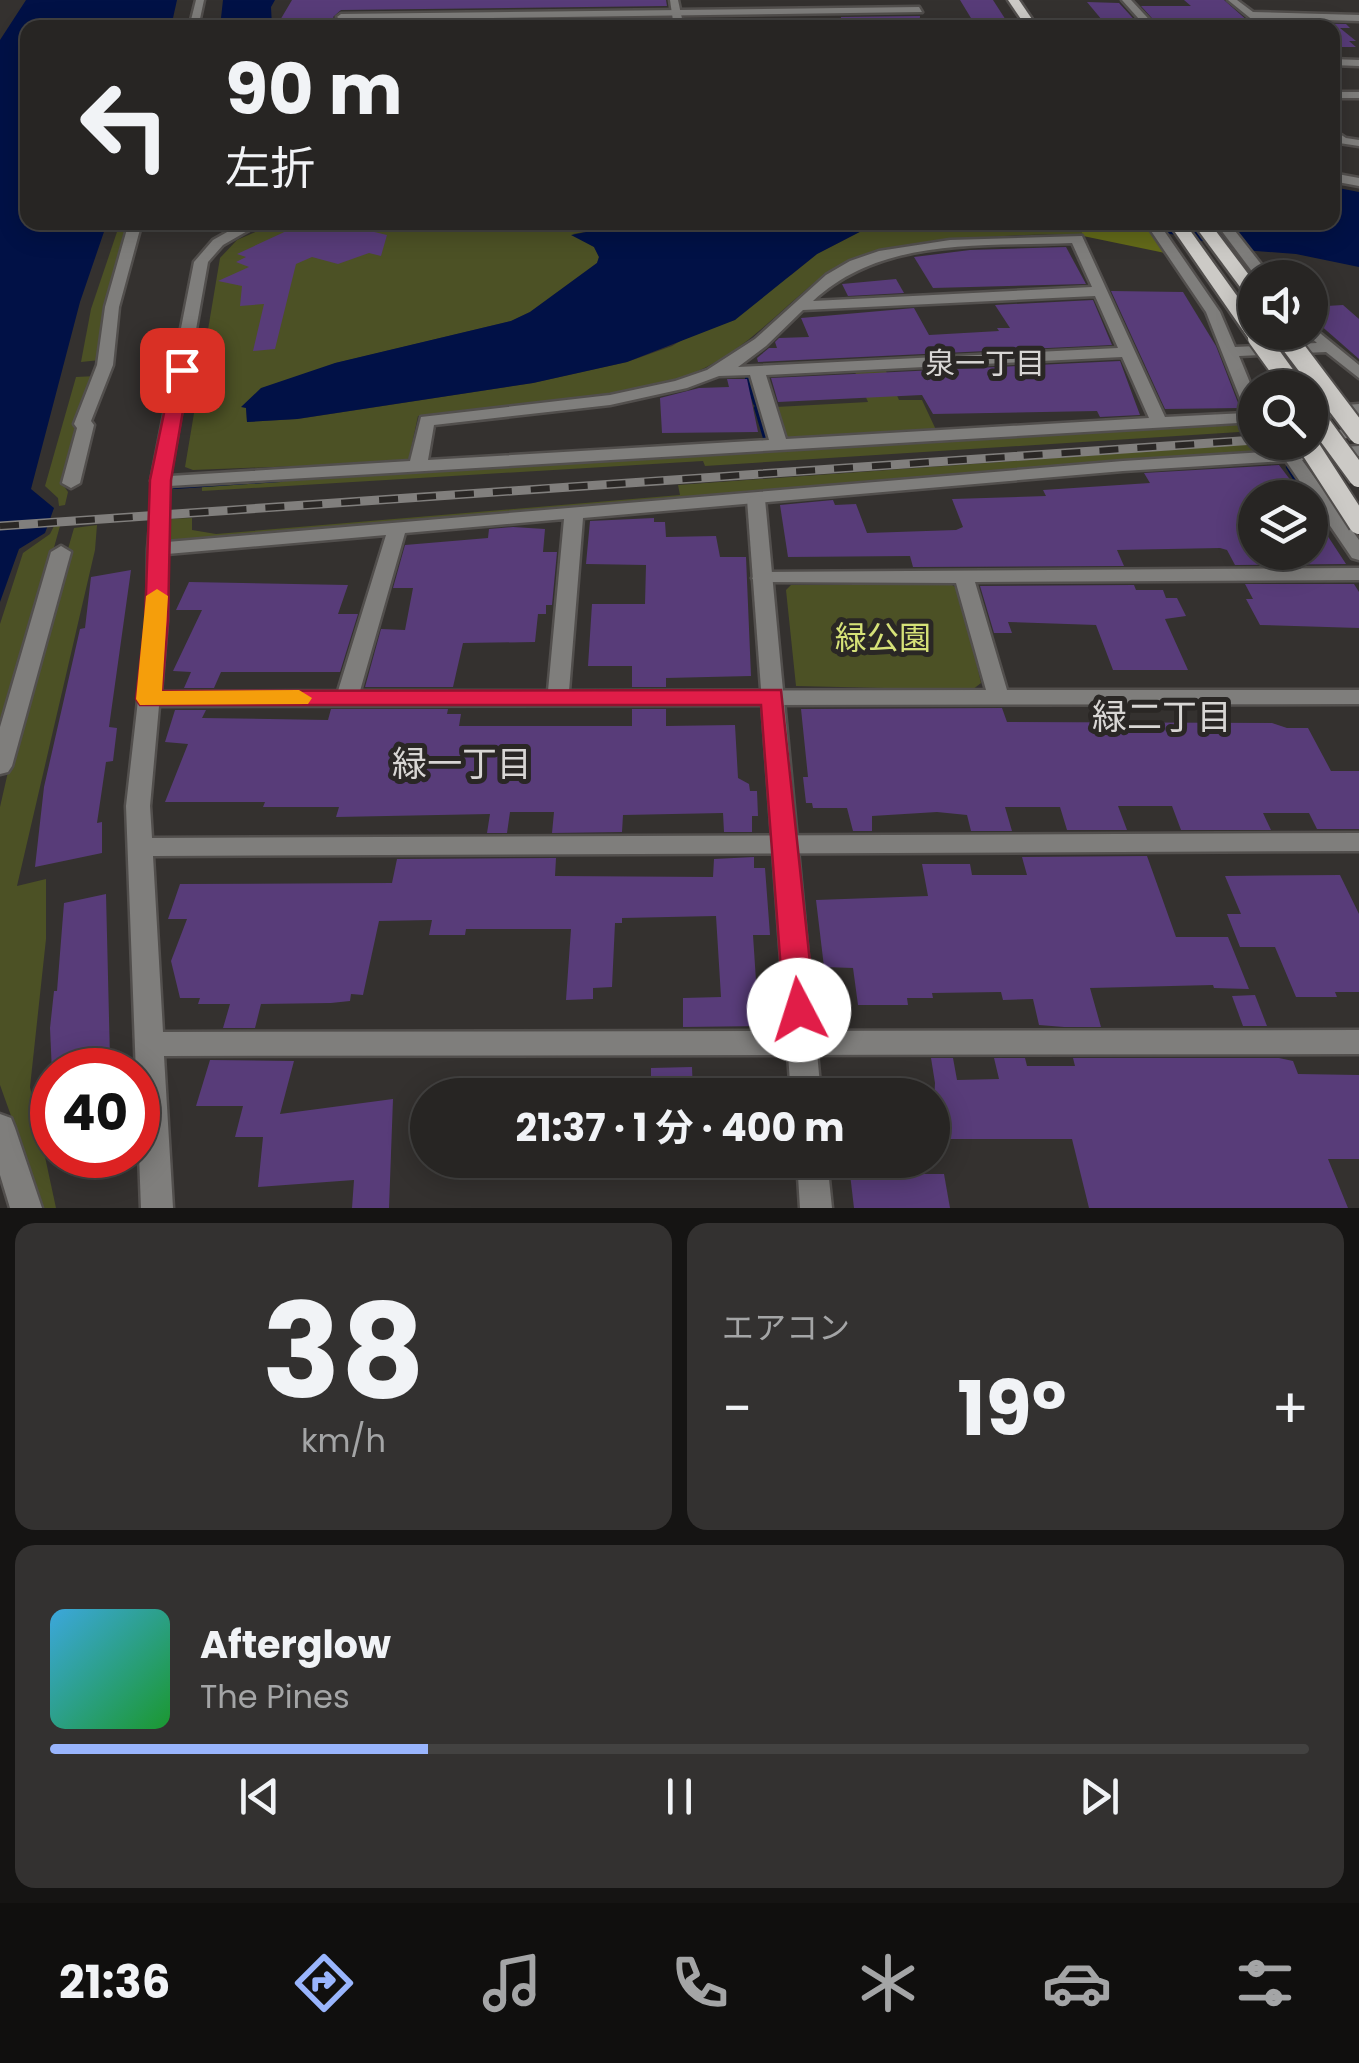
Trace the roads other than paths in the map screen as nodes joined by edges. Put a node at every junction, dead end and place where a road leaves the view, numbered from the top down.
1 (476, 0) edge
2 (674, 0) edge
3 (1030, 0) edge
4 (1126, 0) edge
5 (1232, 0) edge
6 (919, 10) edge
7 (676, 13) junction
8 (585, 14) junction
9 (1251, 15) junction
10 (472, 16) junction
11 (1043, 17) dead end
12 (341, 18) edge
13 (1359, 18) edge
14 (585, 20) edge
15 (677, 20) edge
16 (1145, 20) edge
17 (1257, 20) edge
18 (134, 230) edge
19 (241, 230) edge
20 (1156, 230) edge
21 (1182, 230) edge
22 (1206, 230) edge
23 (1228, 230) edge
24 (1252, 260) edge
25 (1238, 273) edge
26 (1101, 292) junction
27 (797, 306) junction
28 (1238, 310) edge
29 (1330, 347) joint
30 (1296, 350) edge
31 (1301, 350) edge
32 (1128, 352) junction
33 (1229, 352) junction
34 (756, 371) junction
35 (715, 373) junction
36 (1359, 373) edge
37 (1238, 374) edge
38 (1359, 407) edge
39 (1328, 410) edge
40 (1238, 417) edge
41 (1158, 422) junction
42 (1359, 434) edge
43 (1328, 435) edge
44 (779, 445) junction
45 (1328, 450) edge
46 (1359, 451) edge
47 (1238, 455) edge
48 (1304, 460) edge
49 (1307, 460) edge
50 (418, 466) junction
51 (1359, 477) edge
52 (160, 480) junction
53 (70, 482) dead end
54 (756, 498) junction
55 (574, 514) junction
56 (1359, 524) edge
57 (397, 528) junction
58 (156, 549) junction
59 (61, 552) dead end
60 (1359, 554) edge
61 (1359, 574) edge
62 (964, 577) junction
63 (762, 578) junction
64 (772, 696) junction
65 (998, 696) junction
66 (1359, 696) edge
67 (558, 697) junction
68 (347, 698) junction
69 (149, 699) junction
70 (0, 766) edge
71 (1359, 842) edge
72 (785, 844) junction
73 (140, 847) junction
74 (1359, 1042) edge
75 (802, 1043) junction
76 (149, 1044) junction
77 (805, 1078) edge
78 (0, 1128) edge
79 (814, 1178) edge
80 (26, 1208) edge
81 (157, 1208) edge
82 (816, 1208) edge

1 - 10 street
2 - 7 street
3 - 11 main road
4 - 16 street
5 - 9 street
6 - 7 street
7 - 8 street
7 - 15 street
8 - 10 street
8 - 14 street
9 - 13 street
9 - 17 street
10 - 12 street
18 - 53 street
19 - 52 street
20 - 33 street
21 - 28 main road
22 - 25 main road
23 - 24 street
26 - 27 street
26 - 27 street
26 - 32 street
27 - 35 street
29 - 33 street
29 - 36 street
30 - 42 main road, bridge
31 - 38 main road, bridge
32 - 34 street
32 - 41 street
33 - 37 street
34 - 35 street
34 - 44 street
35 - 50 street
38 - 39 street
40 - 41 street
41 - 44 street
43 - 51 main road, bridge
44 - 50 street
45 - 46 street
47 - 54 street
48 - 60 street
49 - 56 main road, bridge
50 - 52 street
52 - 58 street
54 - 55 street
54 - 63 street
55 - 57 street
55 - 67 street
57 - 58 street
57 - 68 street
58 - 69 street
59 - 70 street
61 - 62 street
62 - 63 street
62 - 65 street
63 - 64 street
64 - 65 street
64 - 67 street
64 - 72 street
65 - 66 street
67 - 68 street
68 - 69 street
69 - 73 street
71 - 72 street
72 - 73 street
72 - 75 street
73 - 76 street
74 - 75 street
75 - 76 street
75 - 77 street
76 - 81 street
78 - 80 street
79 - 82 street

